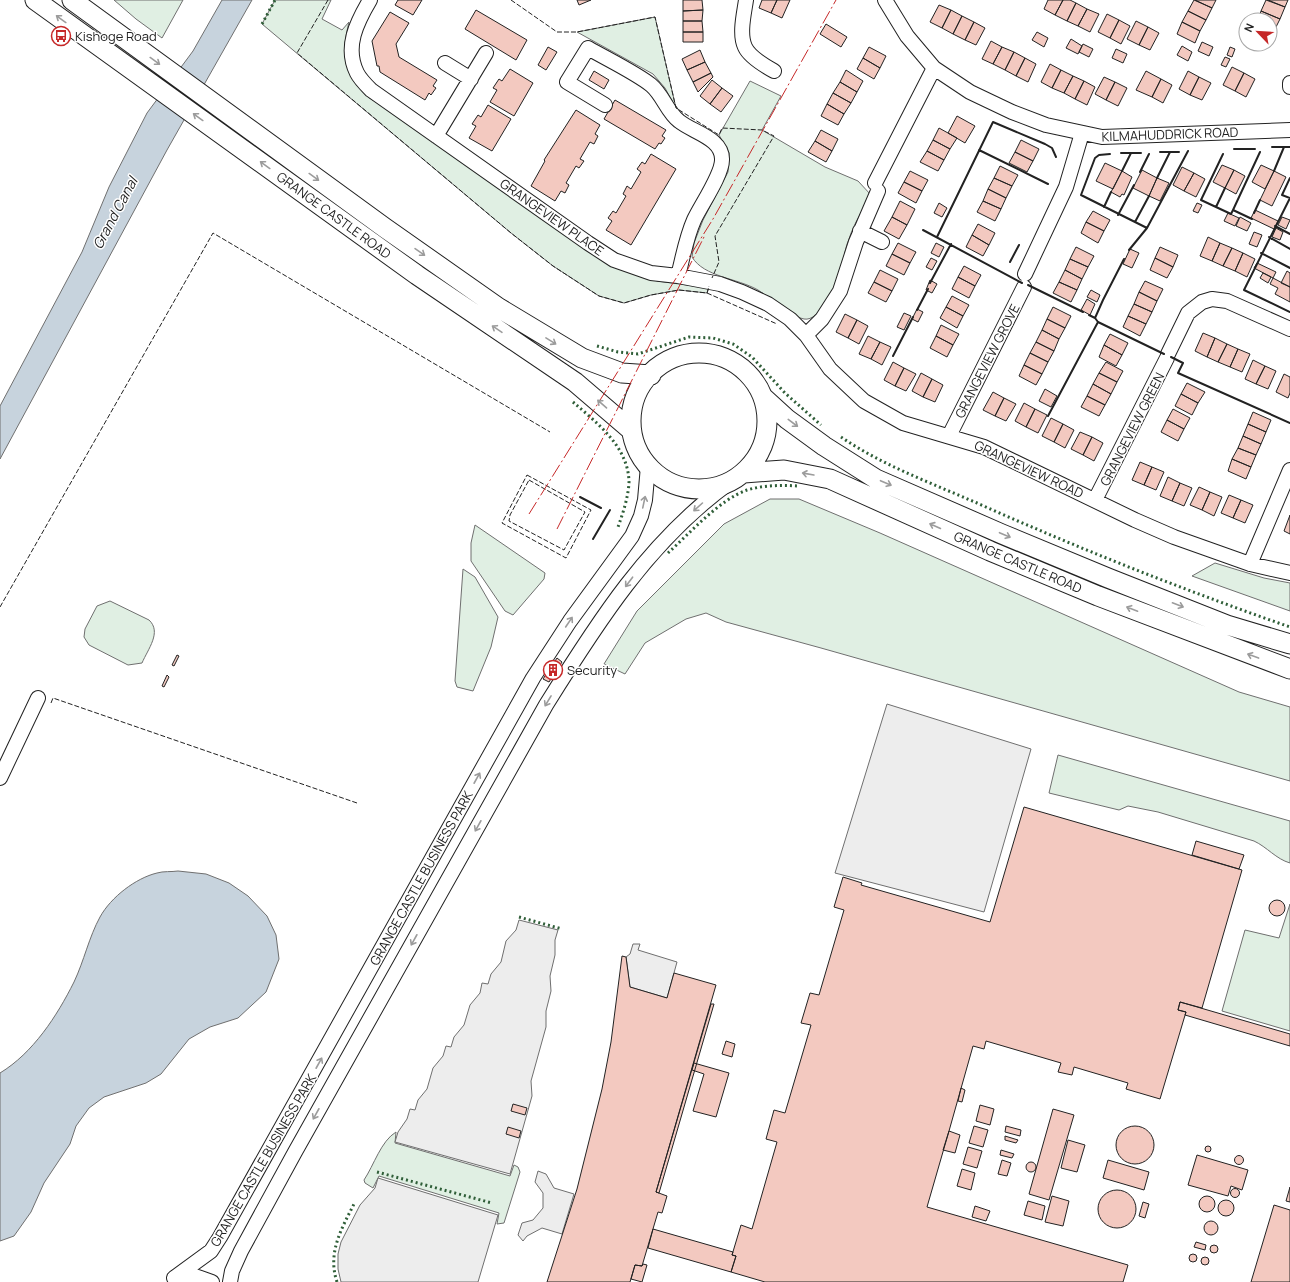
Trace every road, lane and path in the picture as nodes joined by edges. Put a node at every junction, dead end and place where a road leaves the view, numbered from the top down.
1 (35, 0) edge
2 (72, 0) edge
3 (370, 0) edge
4 (746, 0) edge
5 (885, 0) edge
6 (486, 53) dead end
7 (445, 63) dead end
8 (934, 68) junction
9 (774, 71) dead end
10 (471, 79) junction
11 (1290, 83) edge
12 (1290, 87) edge
13 (606, 105) dead end
14 (1290, 130) edge
15 (1082, 133) junction
16 (436, 136) junction
17 (860, 231) junction
18 (882, 242) dead end
19 (678, 276) junction
20 (711, 282) joint
21 (1290, 329) edge
22 (806, 335) junction
23 (650, 375) junction
24 (764, 398) junction
25 (631, 430) junction
26 (949, 436) junction
27 (648, 466) junction
28 (1290, 470) edge
29 (736, 478) junction
30 (1096, 500) junction
31 (1250, 564) junction
32 (1290, 573) edge
33 (1290, 644) edge
34 (1290, 669) edge
35 (38, 698) dead end
36 (0, 778) edge
37 (170, 1280) edge
38 (212, 1282) edge
39 (230, 1282) edge

25 -> 1 main road, GRANGE CASTLE ROAD
2 -> 23 main road, GRANGE CASTLE ROAD
3 - 16 street, GRANGEVIEW PLACE
4 - 9 street
5 - 8 street, KILMAHUDDRICK ROAD
6 - 10 street
7 - 10 street
8 - 15 street, KILMAHUDDRICK ROAD
8 - 17 street
10 - 16 street
11 - 12 street
13 - 19 street
14 - 15 street, KILMAHUDDRICK ROAD
15 - 26 street, GRANGEVIEW GROVE
16 - 19 street, GRANGEVIEW PLACE
17 - 18 street
17 - 22 street
19 - 20 street, GRANGEVIEW PLACE
20 - 22 street, GRANGEVIEW ROAD
21 - 30 street, GRANGEVIEW GREEN
22 - 26 street, GRANGEVIEW ROAD
23 - 24 main road, GRANGE CASTLE ROAD
23 - 25 main road, GRANGE CASTLE ROAD
24 - 29 main road, GRANGE CASTLE ROAD
24 -> 33 main road, GRANGE CASTLE ROAD
25 - 27 main road, GRANGE CASTLE ROAD
26 - 30 street, GRANGEVIEW ROAD
27 - 29 main road, GRANGE CASTLE ROAD
37 -> 27 street, GRANGE CASTLE BUSINESS PARK
28 - 31 street
34 -> 29 main road, GRANGE CASTLE ROAD
29 -> 39 street, GRANGE CASTLE BUSINESS PARK
30 - 31 street, GRANGEVIEW ROAD
31 - 32 street, GRANGEVIEW ROAD
35 - 36 street
37 - 38 street

